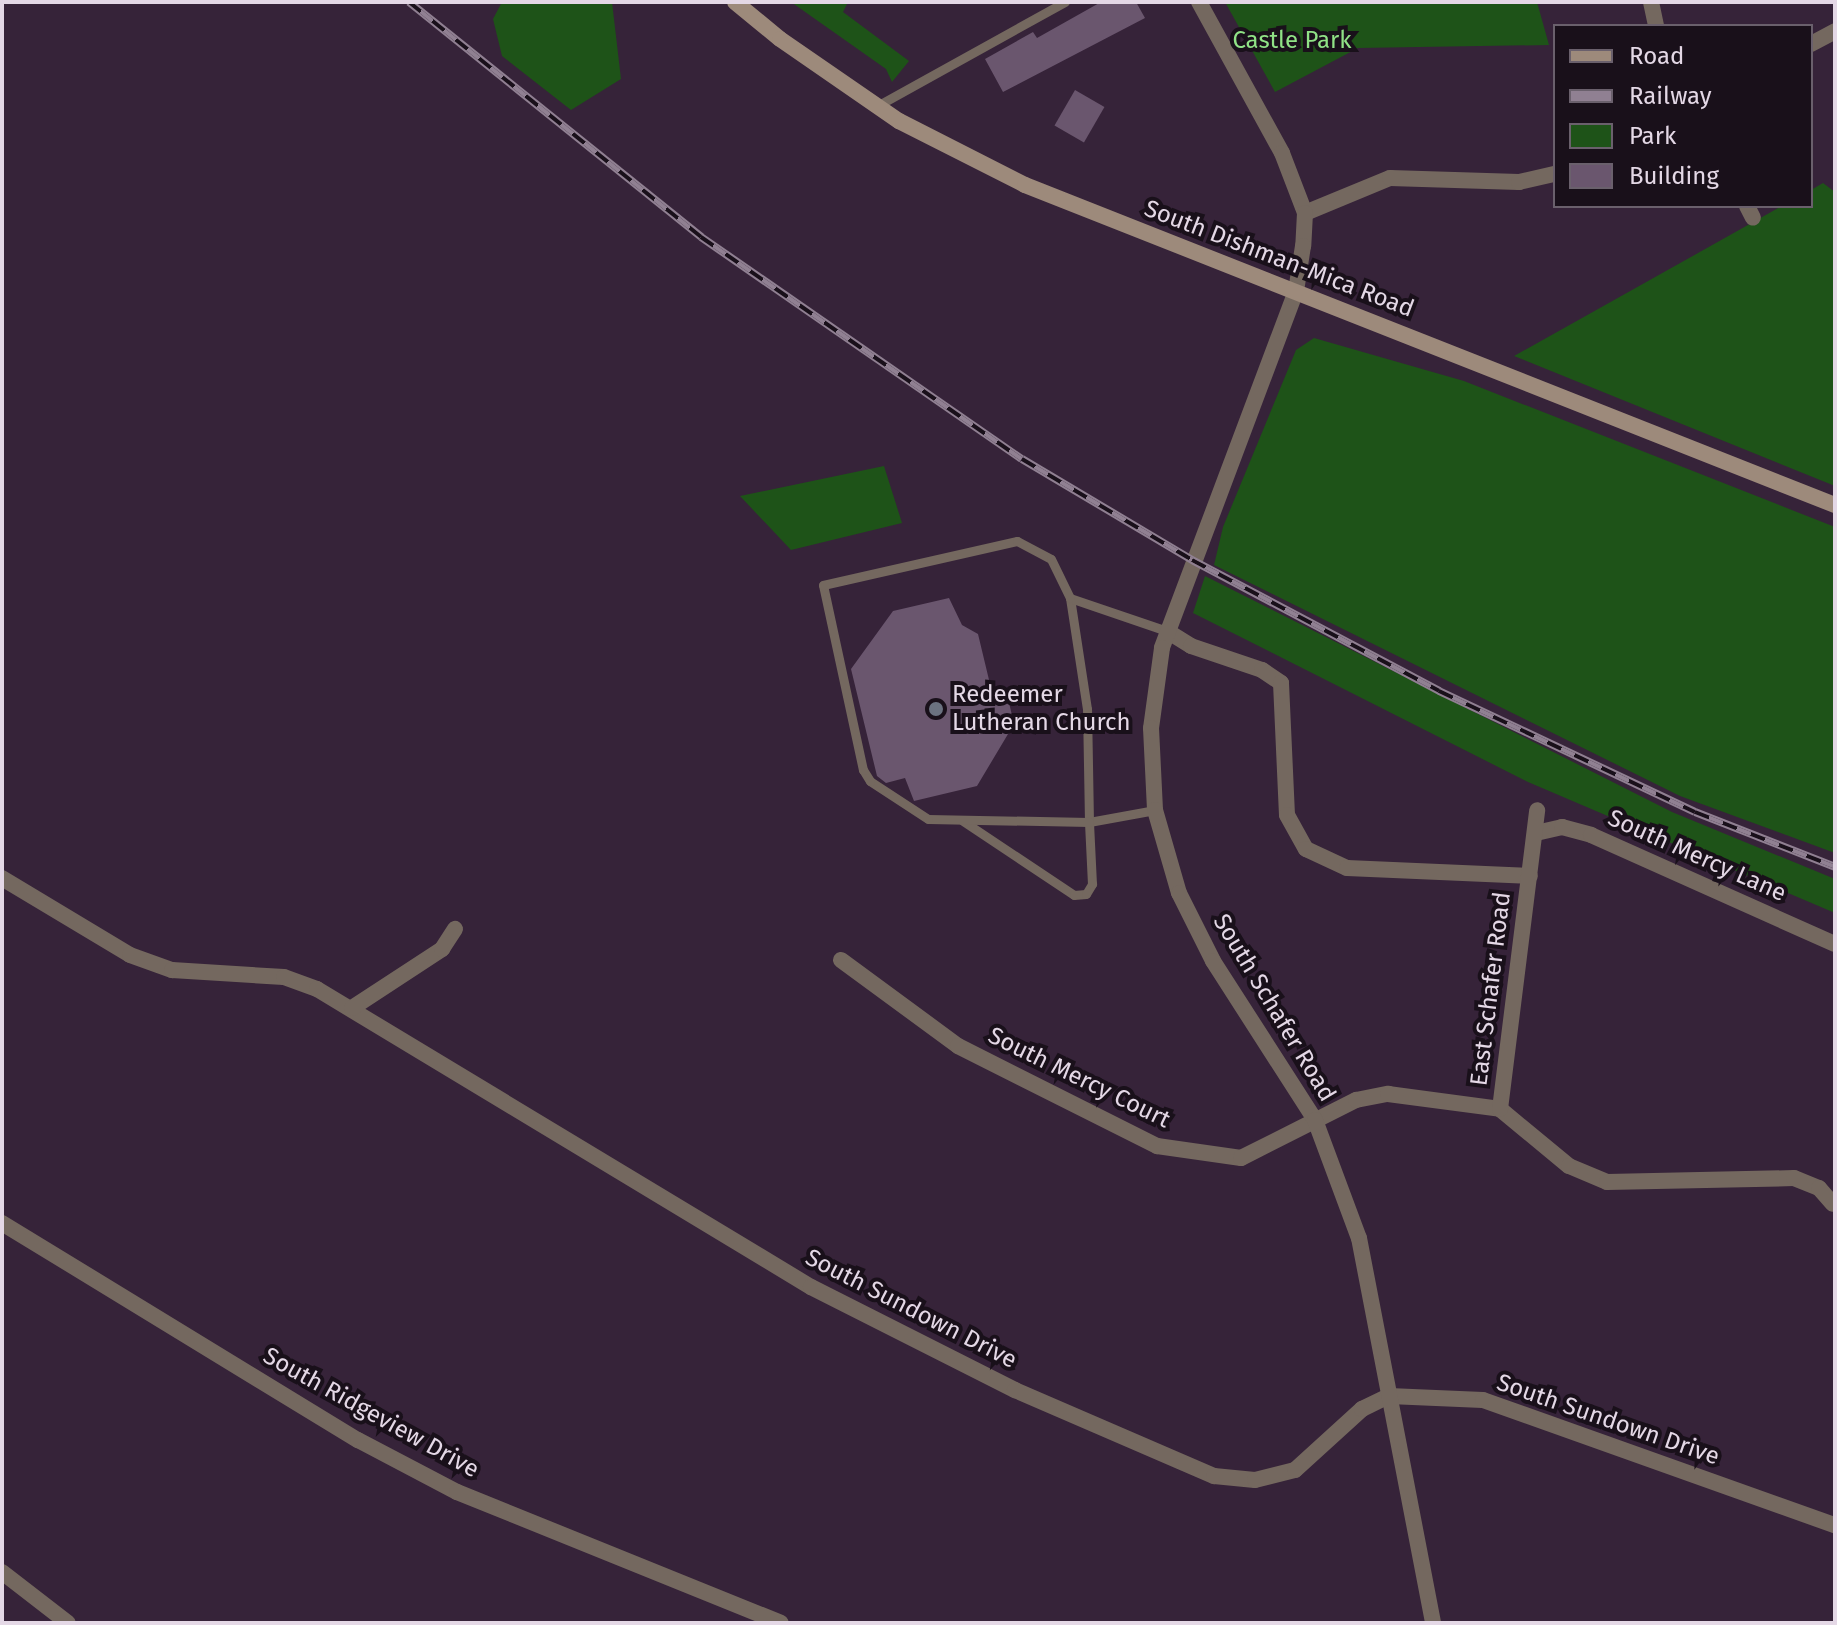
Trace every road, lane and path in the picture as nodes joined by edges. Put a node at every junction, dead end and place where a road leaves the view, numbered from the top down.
1 (735, 2) edge
2 (1065, 2) edge
3 (1199, 2) edge
4 (1651, 2) edge
5 (1656, 24) edge
6 (1835, 31) edge
7 (1813, 43) edge
8 (877, 106) junction
9 (1553, 174) edge
10 (1305, 213) junction
11 (1296, 291) junction
12 (1835, 505) edge
13 (1070, 598) junction
14 (1167, 631) junction
15 (1155, 810) junction
16 (1537, 810) dead end
17 (963, 821) junction
18 (1089, 822) junction
19 (1536, 833) junction
20 (1530, 876) junction
21 (2, 878) edge
22 (455, 929) dead end
23 (1835, 944) edge
24 (841, 960) dead end
25 (352, 1008) junction
26 (1500, 1109) junction
27 (1315, 1120) junction
28 (1833, 1204) dead end
29 (2, 1223) edge
30 (1389, 1396) junction
31 (1835, 1525) edge
32 (2, 1572) edge
33 (68, 1623) edge
34 (781, 1623) edge
35 (1433, 1623) edge

1 - 8 main road, South Dishman-Mica Road
2 - 8 lane
3 - 10 street
4 - 5 street
6 - 7 street
8 - 11 main road, South Dishman-Mica Road
9 - 10 street
10 - 11 street, South Schafer Road
11 - 12 main road, South Dishman-Mica Road
11 - 14 street, South Schafer Road
13 - 14 lane
13 - 17 lane
13 - 18 lane
14 - 15 street, South Schafer Road
14 - 20 street, East Schafer Road
15 - 18 lane
15 - 27 street, South Schafer Road
16 - 19 street, East Schafer Road
17 - 18 lane
17 - 18 lane
19 - 20 street, East Schafer Road
19 - 23 street, South Mercy Lane
20 - 26 street, East Schafer Road
21 - 25 street, South Sundown Drive
22 - 25 street
24 - 27 street, South Mercy Court
25 - 30 street, South Sundown Drive
26 - 27 street, South Mercy Court
26 - 28 street
27 - 30 street, South Schafer Road
29 - 34 street, South Ridgeview Drive
30 - 31 street, South Sundown Drive
30 - 35 street, South Schafer Road
32 - 33 street

